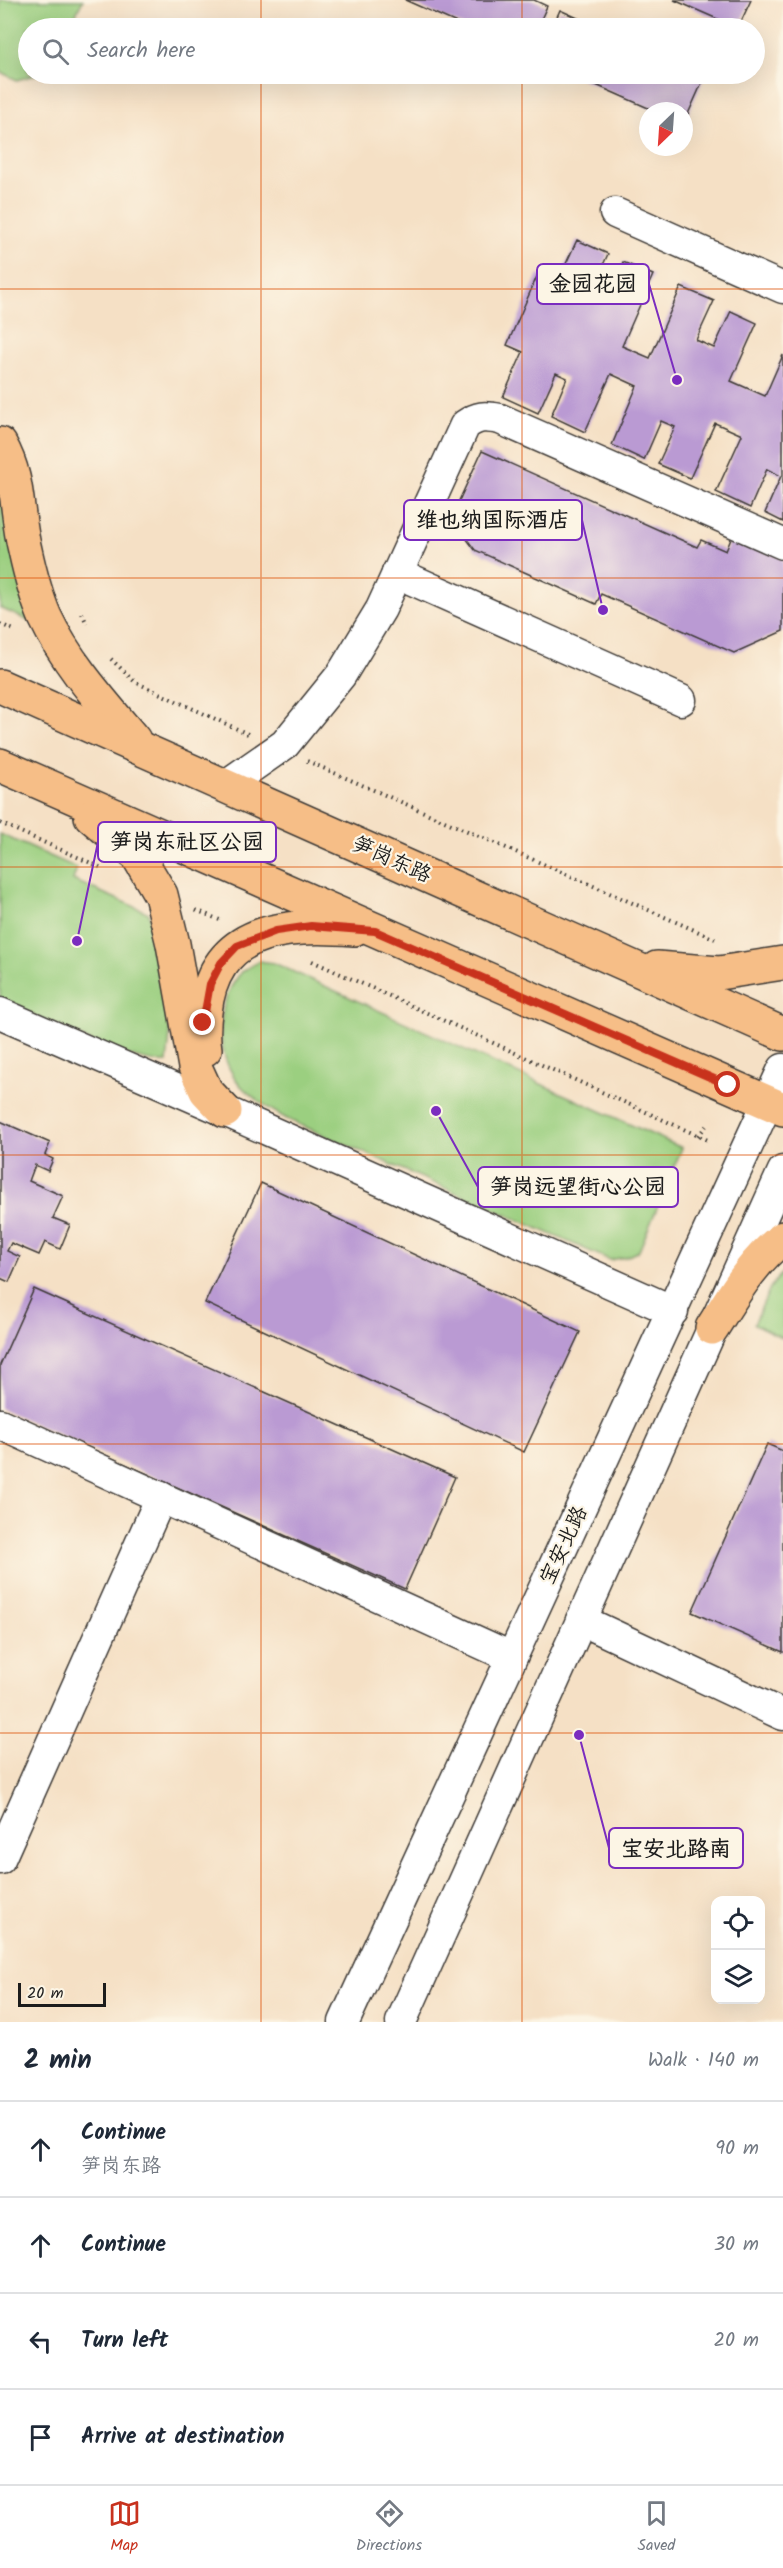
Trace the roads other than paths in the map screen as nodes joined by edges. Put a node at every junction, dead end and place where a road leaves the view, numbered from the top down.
1 (615, 213) dead end
2 (783, 288) edge
3 (0, 444) edge
4 (783, 544) edge
5 (397, 573) junction
6 (0, 686) edge
7 (681, 700) dead end
8 (141, 748) junction
9 (0, 765) edge
10 (226, 785) junction
11 (64, 793) junction
12 (375, 931) junction
13 (783, 963) edge
14 (631, 965) junction
15 (0, 1013) edge
16 (783, 1034) edge
17 (783, 1069) edge
18 (775, 1105) edge
19 (225, 1111) junction
20 (783, 1171) edge
21 (783, 1238) edge
22 (673, 1311) junction
23 (712, 1328) junction
24 (0, 1424) edge
25 (161, 1497) junction
26 (580, 1620) junction
27 (511, 1657) junction
28 (783, 1715) edge
29 (0, 1859) edge
30 (344, 2022) edge
31 (401, 2022) edge

1 - 2 street
3 - 8 main road
4 - 5 street
5 - 7 street
5 - 10 street
6 - 8 main road, 笋岗东路
8 - 10 main road, 笋岗东路
9 - 11 main road
10 - 14 main road, 笋岗东路
11 - 12 main road
11 - 19 main road
12 - 18 main road
12 - 19 main road
13 - 14 main road
14 - 16 main road, 笋岗东路
15 - 19 street
17 - 18 street, 宝安北路
18 - 22 street, 宝安北路
19 - 22 street
20 - 23 street
21 - 23 main road
22 - 27 street, 宝安北路
23 - 26 street
24 - 25 street
25 - 27 street
25 - 29 street
26 - 28 street
26 - 31 street
27 - 30 street, 宝安北路

